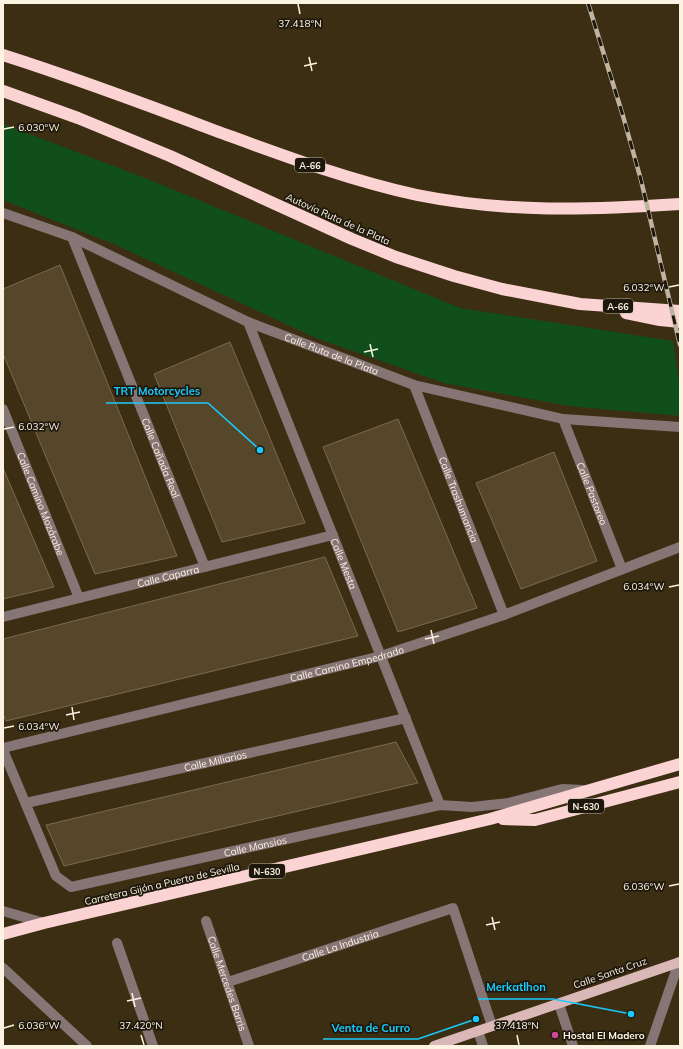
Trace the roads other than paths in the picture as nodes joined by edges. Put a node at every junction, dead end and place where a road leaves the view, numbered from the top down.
1 (3, 55) edge
2 (3, 91) edge
3 (680, 204) edge
4 (3, 213) edge
5 (72, 237) junction
6 (680, 311) edge
7 (659, 315) junction
8 (248, 322) junction
9 (680, 322) edge
10 (414, 384) junction
11 (3, 409) edge
12 (563, 419) junction
13 (680, 427) edge
14 (333, 535) junction
15 (680, 547) edge
16 (205, 567) junction
17 (622, 569) junction
18 (79, 598) junction
19 (504, 615) junction
20 (3, 617) edge
21 (381, 656) junction
22 (406, 718) junction
23 (3, 749) edge
24 (680, 764) edge
25 (680, 782) edge
26 (591, 790) junction
27 (26, 803) junction
28 (440, 805) junction
29 (490, 819) junction
30 (3, 911) edge
31 (206, 920) dead end
32 (44, 923) junction
33 (3, 934) edge
34 (117, 943) dead end
35 (679, 962) edge
36 (3, 968) edge
37 (228, 982) junction
38 (559, 1004) junction
39 (492, 1026) junction
40 (478, 1031) junction
41 (87, 1046) edge
42 (153, 1046) edge
43 (249, 1046) edge
44 (434, 1046) edge
45 (483, 1046) edge
46 (573, 1046) edge
47 (650, 1046) edge

1 - 3 highway, A-66
2 - 7 highway, Autovía Ruta de la Plata
4 - 5 street, Calle Ruta de la Plata
5 - 8 street, Calle Ruta de la Plata
5 - 16 street, Calle Cañada Real
6 - 7 highway
7 - 9 highway
8 - 10 street, Calle Ruta de la Plata
8 - 14 street, Calle Mesta
10 - 12 street, Calle Ruta de la Plata
10 - 19 street, Calle Trashumancia
11 - 18 street, Calle Camino Mozárabe
12 - 13 street, Calle Ruta de la Plata
12 - 17 street, Calle Pastoreo
14 - 16 street, Calle Caparra
14 - 21 street, Calle Mesta
15 - 17 street, Calle Camino Empedrado
16 - 18 street, Calle Caparra
17 - 19 street, Calle Camino Empedrado
18 - 20 street, Calle Caparra
19 - 21 street, Calle Camino Empedrado
21 - 22 street, Calle Mesta
21 - 23 street, Calle Camino Empedrado
22 - 27 street, Calle Miliarios
22 - 28 street, Calle Mesta
23 - 27 street
24 - 26 highway, Carretera Gijón a Puerto de Sevilla
25 - 29 highway, Carretera Gijón a Puerto de Sevilla / N-630
26 - 28 street, Calle Mansios
26 - 29 highway, Carretera Gijón a Puerto de Sevilla / N-630
27 - 28 street, Calle Mansios
29 - 32 highway, Carretera Gijón a Puerto de Sevilla / N-630
30 - 32 street
31 - 37 street, Calle Mercedes Barris
32 - 33 highway, Carretera Gijón a Puerto de Sevilla / N-630
34 - 42 street
35 - 38 main road, Calle Santa Cruz
35 - 47 street
36 - 41 street
37 - 39 street, Calle La Industria
37 - 43 street, Calle Mercedes Barris
38 - 39 main road, Calle Santa Cruz
38 - 46 street
39 - 40 main road, Calle Santa Cruz
40 - 44 main road, Calle Santa Cruz
40 - 45 street

